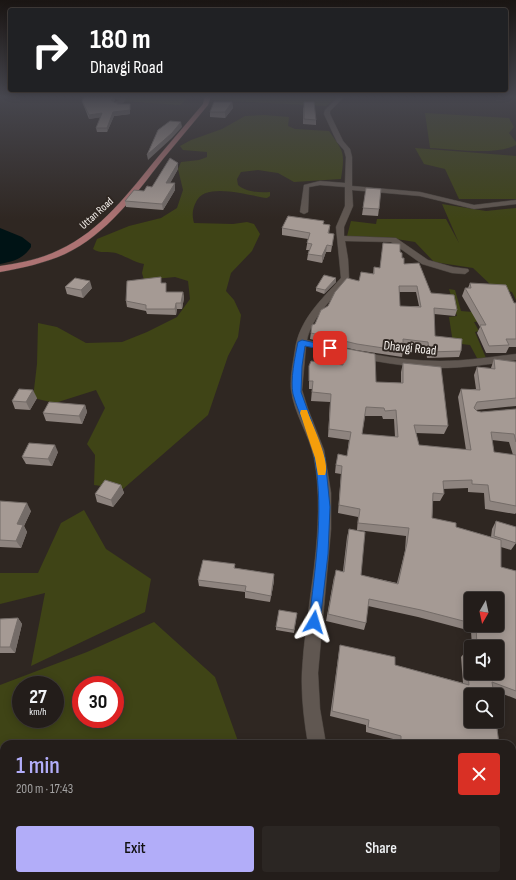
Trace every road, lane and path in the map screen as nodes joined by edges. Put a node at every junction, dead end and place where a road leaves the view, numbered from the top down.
1 (179, 137) edge
2 (338, 137) edge
3 (348, 187) junction
4 (516, 202) edge
5 (304, 212) dead end
6 (340, 238) junction
7 (0, 268) edge
8 (465, 271) dead end
9 (302, 342) junction
10 (516, 357) edge
11 (316, 740) edge

1 - 7 main road, Uttan Road
2 - 3 street
3 - 4 street
3 - 5 street
3 - 6 street
6 - 8 street
6 - 9 street
9 - 10 street, Dhavgi Road
9 - 11 street

